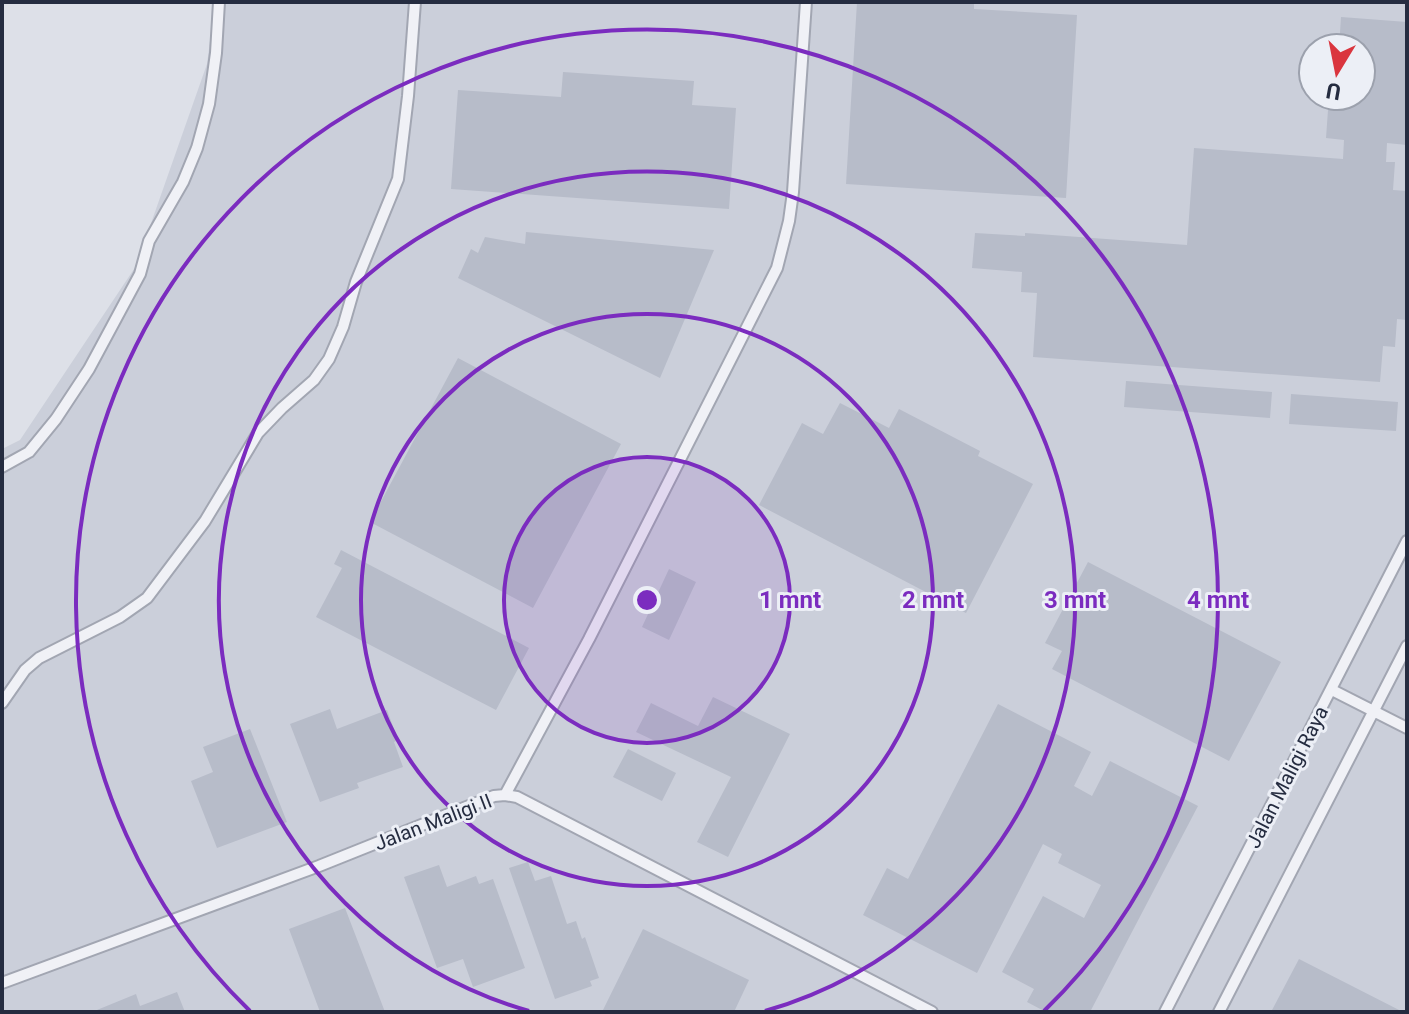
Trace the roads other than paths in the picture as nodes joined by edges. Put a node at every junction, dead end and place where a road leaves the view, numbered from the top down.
1 (219, 2) edge
2 (415, 2) edge
3 (806, 2) edge
4 (2, 467) edge
5 (1407, 541) edge
6 (1407, 646) edge
7 (1332, 690) junction
8 (2, 703) edge
9 (1375, 711) junction
10 (1407, 728) edge
11 (505, 795) junction
12 (2, 983) edge
13 (932, 1012) edge
14 (1165, 1012) edge
15 (1219, 1012) edge

1 - 4 street
2 - 8 street
3 - 11 street
5 - 7 street, Jalan Maligi Raya
6 - 9 street
7 - 9 street
7 - 14 street, Jalan Maligi Raya
9 - 10 street
9 - 15 street
11 - 12 street, Jalan Maligi II
11 - 13 street, Jalan Maligi II

